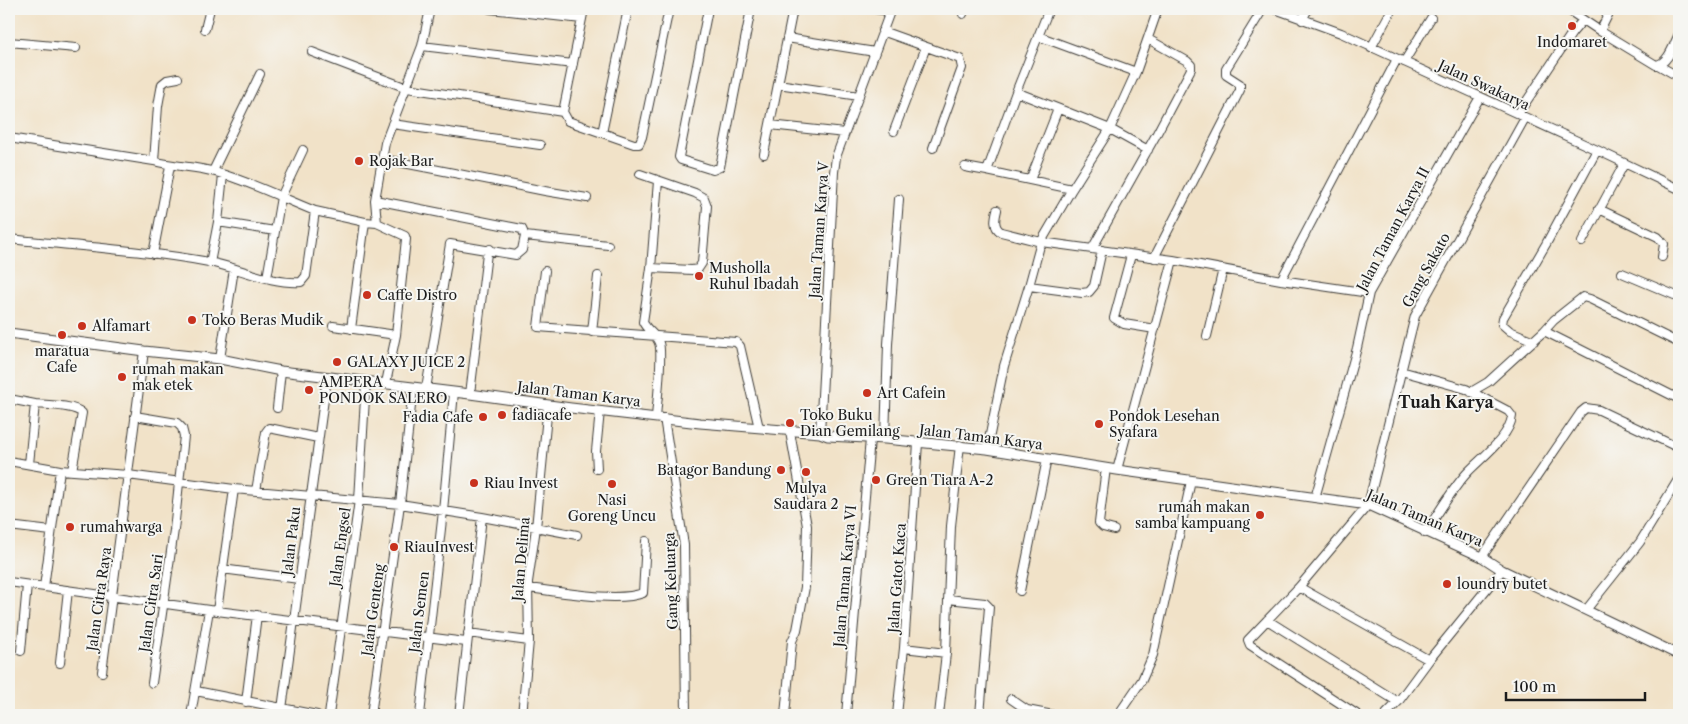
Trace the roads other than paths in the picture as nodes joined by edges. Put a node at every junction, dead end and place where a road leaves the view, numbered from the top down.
1 (210, 9) edge
2 (430, 9) edge
3 (490, 9) edge
4 (584, 9) edge
5 (628, 9) edge
6 (669, 9) edge
7 (708, 9) edge
8 (751, 9) edge
9 (793, 9) edge
10 (875, 9) edge
11 (1049, 9) edge
12 (1158, 9) edge
13 (1263, 9) edge
14 (1275, 9) edge
15 (1308, 9) edge
16 (1392, 9) edge
17 (1567, 9) edge
18 (1611, 9) edge
19 (891, 10) edge
20 (582, 18) junction
21 (1431, 18) dead end
22 (1302, 20) junction
23 (1583, 20) junction
24 (205, 29) dead end
25 (882, 31) junction
26 (1600, 31) junction
27 (1679, 34) edge
28 (1038, 36) junction
29 (787, 38) junction
30 (1148, 39) junction
31 (9, 42) edge
32 (422, 46) junction
33 (926, 47) junction
34 (76, 48) dead end
35 (1371, 48) junction
36 (312, 52) dead end
37 (875, 52) junction
38 (1400, 60) junction
39 (573, 64) junction
40 (1658, 65) junction
41 (1136, 72) junction
42 (260, 74) dead end
43 (1679, 77) edge
44 (178, 78) dead end
45 (778, 84) junction
46 (407, 88) junction
47 (1016, 92) junction
48 (859, 96) junction
49 (1480, 97) junction
50 (1058, 109) junction
51 (563, 112) junction
52 (1522, 116) junction
53 (392, 124) junction
54 (770, 124) junction
55 (1110, 129) junction
56 (894, 131) dead end
57 (602, 133) junction
58 (845, 133) junction
59 (9, 138) edge
60 (540, 145) dead end
61 (933, 148) dead end
62 (304, 150) dead end
63 (1148, 150) junction
64 (1597, 150) junction
65 (764, 154) dead end
66 (383, 159) junction
67 (154, 161) junction
68 (1624, 164) junction
69 (170, 166) junction
70 (965, 167) dead end
71 (214, 171) junction
72 (987, 172) junction
73 (640, 174) dead end
74 (223, 175) junction
75 (1030, 180) junction
76 (658, 181) junction
77 (1072, 189) junction
78 (1679, 190) edge
79 (281, 197) junction
80 (587, 198) dead end
81 (899, 199) dead end
82 (375, 200) junction
83 (1599, 209) junction
84 (997, 210) dead end
85 (315, 211) junction
86 (218, 222) junction
87 (365, 222) junction
88 (377, 223) junction
89 (275, 231) junction
90 (523, 233) junction
91 (9, 239) edge
92 (1041, 242) junction
93 (1582, 242) dead end
94 (608, 245) dead end
95 (490, 249) junction
96 (1092, 249) junction
97 (1102, 250) junction
98 (154, 254) junction
99 (1131, 255) junction
100 (1662, 257) dead end
101 (1154, 258) junction
102 (1173, 260) junction
103 (210, 262) junction
104 (234, 268) junction
105 (651, 268) junction
106 (1223, 270) junction
107 (545, 271) dead end
108 (1622, 273) dead end
109 (598, 276) dead end
110 (267, 278) junction
111 (1281, 280) junction
112 (1029, 286) junction
113 (1369, 293) junction
114 (1679, 297) edge
115 (333, 326) dead end
116 (351, 329) junction
117 (1155, 329) junction
118 (1544, 331) junction
119 (592, 332) junction
120 (9, 333) edge
121 (396, 335) junction
122 (1207, 336) dead end
123 (656, 337) junction
124 (1534, 341) junction
125 (1679, 343) edge
126 (144, 351) junction
127 (220, 359) junction
128 (281, 371) junction
129 (1401, 371) junction
130 (327, 377) junction
131 (366, 381) junction
132 (386, 383) junction
133 (413, 388) junction
134 (426, 389) junction
135 (454, 392) junction
136 (1471, 392) junction
137 (470, 394) junction
138 (9, 399) edge
139 (1679, 399) edge
140 (35, 404) junction
141 (548, 405) junction
142 (277, 408) dead end
143 (600, 411) junction
144 (135, 416) junction
145 (660, 418) junction
146 (759, 428) junction
147 (790, 432) junction
148 (820, 433) junction
149 (318, 438) junction
150 (870, 439) junction
151 (885, 439) junction
152 (918, 442) junction
153 (960, 446) junction
154 (1679, 448) edge
155 (987, 449) junction
156 (1047, 459) junction
157 (9, 461) edge
158 (29, 464) junction
159 (1106, 468) junction
160 (597, 469) dead end
161 (60, 470) junction
162 (1117, 470) junction
163 (72, 471) junction
164 (128, 474) junction
165 (1679, 478) edge
166 (180, 481) junction
167 (1191, 481) junction
168 (234, 489) junction
169 (256, 491) junction
170 (309, 496) junction
171 (1315, 498) junction
172 (359, 500) junction
173 (400, 504) junction
174 (1368, 505) junction
175 (443, 511) junction
176 (482, 517) junction
177 (9, 526) edge
178 (536, 528) junction
179 (1114, 530) dead end
180 (51, 531) junction
181 (1425, 532) junction
182 (576, 535) dead end
183 (646, 540) dead end
184 (1482, 557) junction
185 (222, 569) junction
186 (1502, 570) junction
187 (299, 579) junction
188 (9, 582) edge
189 (27, 585) junction
190 (1299, 586) junction
191 (44, 587) junction
192 (528, 588) junction
193 (68, 590) junction
194 (1020, 591) dead end
195 (112, 595) junction
196 (948, 599) junction
197 (163, 603) junction
198 (213, 610) junction
199 (1586, 610) junction
200 (257, 615) junction
201 (293, 620) junction
202 (1267, 620) junction
203 (342, 626) junction
204 (384, 632) junction
205 (468, 633) junction
206 (428, 636) junction
207 (529, 641) junction
208 (466, 642) junction
209 (904, 648) junction
210 (21, 651) dead end
211 (946, 653) junction
212 (1679, 655) edge
213 (1429, 660) junction
214 (60, 663) dead end
215 (102, 672) dead end
216 (152, 683) dead end
217 (196, 691) junction
218 (1011, 699) dead end
219 (246, 702) junction
220 (1398, 702) junction
221 (282, 709) junction
222 (191, 715) edge
223 (317, 715) edge
224 (329, 715) edge
225 (371, 715) edge
226 (420, 715) edge
227 (459, 715) edge
228 (522, 715) edge
229 (686, 715) edge
230 (785, 715) edge
231 (846, 715) edge
232 (897, 715) edge
233 (939, 715) edge
234 (980, 715) edge
235 (1053, 715) edge
236 (1118, 715) edge
237 (1358, 715) edge
238 (1385, 715) edge

1 - 24 street
2 - 32 street
3 - 20 street
4 - 20 street
5 - 57 street
6 - 57 street
7 - 8 street
9 - 29 street
10 - 19 street
11 - 28 street
12 - 30 street
13 - 101 street
14 - 22 street, Jalan Swakarya
15 - 22 street
16 - 35 street
17 - 23 street
18 - 26 street
19 - 25 street, Jalan Taman Karya V
20 - 39 street
21 - 38 street
22 - 35 street, Jalan Swakarya
23 - 26 street
23 - 52 street, Gang Sakato
25 - 33 street
25 - 37 street, Jalan Taman Karya V
26 - 40 street
27 - 40 street
28 - 41 street
28 - 47 street
29 - 37 street
29 - 45 street
30 - 41 street
30 - 63 street
31 - 34 street
32 - 39 street
32 - 46 street
33 - 56 street
33 - 61 street
35 - 38 street, Jalan Swakarya
36 - 46 street
37 - 48 street, Jalan Taman Karya V
38 - 49 street, Jalan Swakarya
38 - 111 street
39 - 51 street
40 - 43 street
41 - 55 street
42 - 71 street
44 - 67 street
45 - 48 street
45 - 54 street
46 - 51 street
46 - 53 street
47 - 50 street
47 - 72 street
48 - 58 street, Jalan Taman Karya V
49 - 52 street, Jalan Swakarya
49 - 113 street, Jalan Taman Karya II
50 - 55 street
50 - 75 street
51 - 57 street
52 - 64 street, Jalan Swakarya
52 - 129 street, Gang Sakato
53 - 60 street
53 - 66 street
54 - 58 street
54 - 65 street
55 - 63 street
55 - 77 street
58 - 148 street, Jalan Taman Karya V
59 - 67 street
62 - 79 street
63 - 96 street
64 - 68 street, Jalan Swakarya
64 - 124 street
66 - 80 street
66 - 82 street
67 - 69 street
68 - 78 street, Jalan Swakarya
68 - 83 street
69 - 71 street
69 - 98 street
70 - 72 street
71 - 74 street
72 - 75 street
73 - 76 street
74 - 79 street
74 - 86 street
75 - 77 street
76 - 105 street
76 - 105 street
77 - 92 street
79 - 85 street
79 - 89 street
81 - 151 street
82 - 88 street
82 - 90 street
83 - 93 street
83 - 100 street
84 - 92 street
85 - 87 street
85 - 110 street
86 - 89 street
86 - 103 street
87 - 88 street
87 - 116 street
88 - 121 street
89 - 110 street
90 - 94 street
90 - 95 street
91 - 98 street
92 - 96 street
92 - 112 street
95 - 134 street
95 - 137 street
96 - 97 street
97 - 99 street
97 - 112 street
98 - 103 street
99 - 101 street
99 - 117 street
101 - 102 street
102 - 106 street
102 - 117 street
103 - 104 street
104 - 110 street
104 - 127 street
105 - 123 street
106 - 111 street
106 - 122 street
107 - 119 street
108 - 114 street
109 - 119 street
111 - 113 street
112 - 155 street
113 - 171 street, Jalan Taman Karya II
115 - 116 street
116 - 121 street
117 - 162 street
118 - 124 street
118 - 125 street
118 - 139 street
119 - 123 street
120 - 126 street, Jalan Taman Karya
121 - 132 street
123 - 145 street, Gang Keluarga
123 - 146 street
124 - 136 street
126 - 127 street, Jalan Taman Karya
126 - 144 street, Jalan Citra Raya
127 - 128 street, Jalan Taman Karya
128 - 130 street, Jalan Taman Karya
128 - 142 street
129 - 136 street
129 - 174 street, Gang Sakato
130 - 131 street, Jalan Taman Karya
130 - 149 street, Jalan Paku
131 - 132 street, Jalan Taman Karya
131 - 172 street, Jalan Engsel
132 - 133 street, Jalan Taman Karya
133 - 134 street, Jalan Taman Karya
133 - 173 street, Jalan Genteng
134 - 135 street, Jalan Taman Karya
135 - 137 street, Jalan Taman Karya
135 - 175 street, Jalan Semen
136 - 181 street
137 - 141 street, Jalan Taman Karya
138 - 140 street
140 - 158 street
140 - 163 street
141 - 143 street, Jalan Taman Karya
141 - 178 street, Jalan Delima
143 - 145 street, Jalan Taman Karya
143 - 160 street
144 - 164 street, Jalan Citra Raya
144 - 166 street, Jalan Citra Sari
145 - 146 street, Jalan Taman Karya
145 - 229 street, Gang Keluarga
146 - 147 street, Jalan Taman Karya
147 - 148 street, Jalan Taman Karya
147 - 230 street
148 - 150 street, Jalan Taman Karya
149 - 169 street
149 - 170 street, Jalan Paku
150 - 151 street, Jalan Taman Karya
150 - 231 street, Jalan Taman Karya VI
151 - 152 street, Jalan Taman Karya
152 - 153 street, Jalan Taman Karya
152 - 209 street, Jalan Gatot Kaca
153 - 155 street, Jalan Taman Karya
153 - 196 street
154 - 184 street
155 - 156 street, Jalan Taman Karya
156 - 159 street, Jalan Taman Karya
156 - 194 street
157 - 158 street
158 - 161 street
159 - 162 street, Jalan Taman Karya
159 - 179 street
161 - 163 street
161 - 180 street
162 - 167 street, Jalan Taman Karya
163 - 164 street
164 - 166 street
164 - 195 street, Jalan Citra Raya
165 - 199 street
166 - 168 street
166 - 197 street, Jalan Citra Sari
167 - 171 street, Jalan Taman Karya
167 - 236 street
168 - 169 street
168 - 185 street
169 - 170 street
170 - 172 street
170 - 187 street, Jalan Paku
171 - 174 street, Jalan Taman Karya
172 - 173 street
172 - 203 street, Jalan Engsel
173 - 175 street
173 - 204 street, Jalan Genteng
174 - 181 street, Jalan Taman Karya
174 - 190 street
175 - 176 street
175 - 206 street, Jalan Semen
176 - 178 street
176 - 205 street
177 - 180 street
178 - 182 street
178 - 192 street, Jalan Delima
180 - 191 street
181 - 184 street, Jalan Taman Karya
183 - 192 street
184 - 186 street, Jalan Taman Karya
185 - 187 street
185 - 198 street
186 - 199 street, Jalan Taman Karya
186 - 213 street
187 - 201 street, Jalan Paku
188 - 189 street
189 - 191 street
189 - 210 street
190 - 202 street
190 - 213 street
191 - 193 street
192 - 207 street, Jalan Delima
193 - 195 street
193 - 214 street
195 - 197 street
195 - 215 street, Jalan Citra Raya
196 - 211 street
196 - 234 street
197 - 198 street
197 - 216 street, Jalan Citra Sari
198 - 200 street
198 - 217 street
199 - 212 street, Jalan Taman Karya
200 - 201 street
200 - 219 street
201 - 203 street
201 - 221 street, Jalan Paku
202 - 220 street
202 - 237 street
203 - 204 street
203 - 224 street, Jalan Engsel
204 - 206 street
204 - 225 street, Jalan Genteng
205 - 207 street
205 - 208 street
206 - 208 street
206 - 226 street, Jalan Semen
207 - 228 street, Jalan Delima
208 - 227 street
209 - 211 street
209 - 232 street, Jalan Gatot Kaca
211 - 233 street
213 - 220 street
217 - 219 street
217 - 222 street
218 - 235 street
219 - 221 street
220 - 238 street
221 - 223 street

